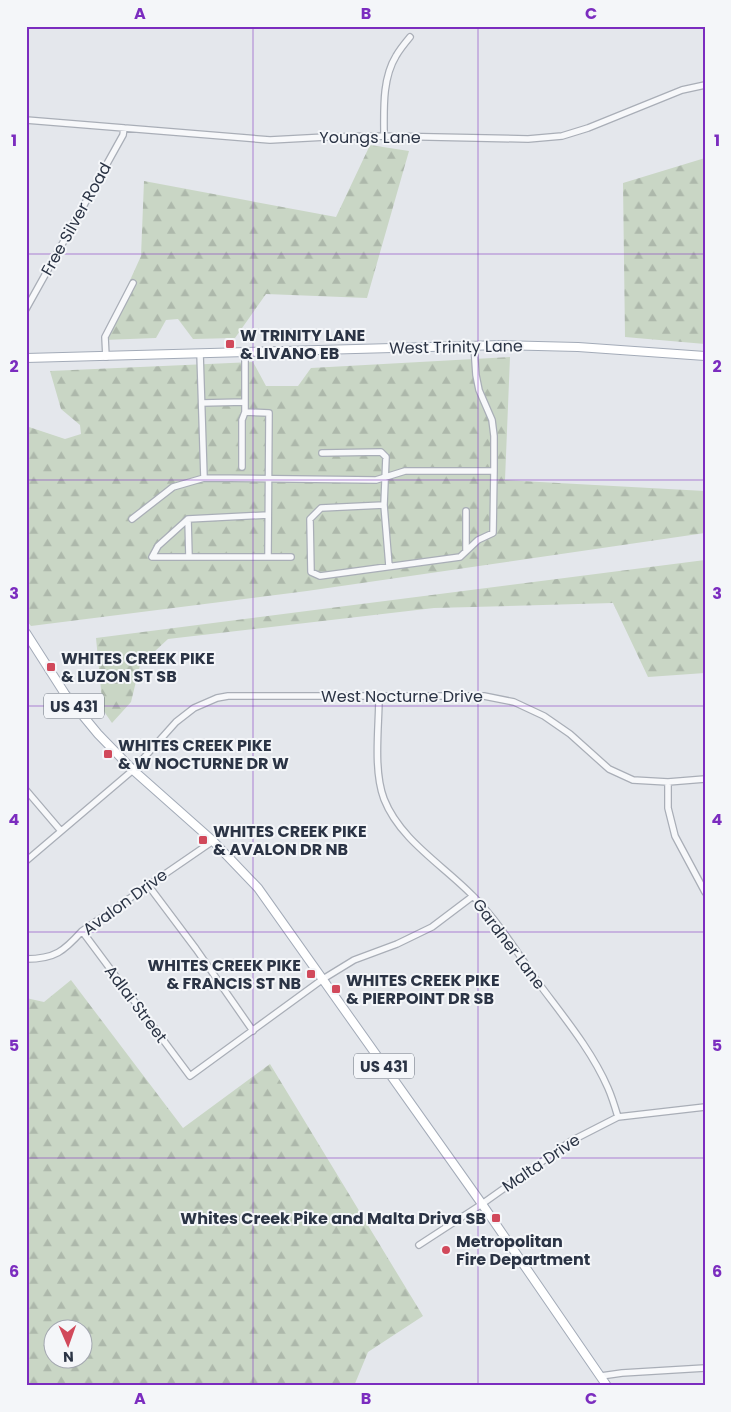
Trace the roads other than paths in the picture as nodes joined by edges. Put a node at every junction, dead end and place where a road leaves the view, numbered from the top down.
1 (410, 36) dead end
2 (705, 85) edge
3 (26, 120) edge
4 (124, 128) junction
5 (384, 136) junction
6 (133, 283) dead end
7 (26, 310) edge
8 (474, 346) junction
9 (245, 352) junction
10 (200, 353) junction
11 (705, 356) edge
12 (106, 357) junction
13 (26, 358) edge
14 (245, 402) junction
15 (202, 403) junction
16 (245, 412) junction
17 (322, 453) dead end
18 (242, 467) dead end
19 (494, 471) junction
20 (204, 478) junction
21 (384, 478) junction
22 (267, 479) junction
23 (384, 506) junction
24 (466, 511) dead end
25 (268, 515) junction
26 (132, 519) dead end
27 (188, 519) junction
28 (466, 551) junction
29 (189, 557) junction
30 (268, 557) junction
31 (291, 557) dead end
32 (389, 566) junction
33 (26, 633) edge
34 (379, 697) junction
35 (133, 770) junction
36 (705, 779) edge
37 (668, 782) junction
38 (26, 790) edge
39 (61, 831) junction
40 (212, 841) junction
41 (26, 861) edge
42 (148, 884) junction
43 (705, 892) edge
44 (473, 896) junction
45 (82, 931) junction
46 (26, 959) edge
47 (323, 979) junction
48 (253, 1031) junction
49 (705, 1107) edge
50 (618, 1117) junction
51 (482, 1204) junction
52 (419, 1245) dead end
53 (705, 1368) edge
54 (601, 1376) junction
55 (607, 1386) edge

1 - 5 street
2 - 5 street, Youngs Lane
3 - 4 street, Youngs Lane
4 - 5 street, Youngs Lane
4 - 7 street, Free Silver Road
6 - 12 street
8 - 9 main road, West Trinity Lane
8 - 11 main road, West Trinity Lane
8 - 19 street
9 - 10 main road, West Trinity Lane
9 - 14 street
10 - 12 main road, West Trinity Lane
10 - 15 street
12 - 13 main road, West Trinity Lane
14 - 15 street
14 - 16 street
15 - 20 street
16 - 18 street
16 - 22 street
17 - 21 street
19 - 21 street
19 - 28 street
20 - 22 street
20 - 26 street
21 - 22 street
21 - 23 street
22 - 25 street
23 - 32 street
23 - 32 street
24 - 28 street
25 - 27 street
25 - 30 street
27 - 29 street
27 - 29 street
28 - 32 street
29 - 30 street
30 - 31 street
33 - 35 main road, US 431
34 - 35 street, West Nocturne Drive
34 - 37 street, West Nocturne Drive
34 - 44 street, Gardner Lane
35 - 39 street, West Nocturne Drive
35 - 40 main road, US 431
36 - 37 street, West Nocturne Drive
37 - 43 street
38 - 39 street
39 - 41 street, West Nocturne Drive
40 - 42 street, Avalon Drive
40 - 47 main road, US 431
42 - 45 street, Avalon Drive
42 - 48 street
44 - 47 street
44 - 50 street, Gardner Lane
45 - 46 street, Avalon Drive
45 - 48 street, Adlai Street
47 - 48 street
47 - 51 main road, US 431
49 - 50 street, Malta Drive
50 - 51 street, Malta Drive
51 - 52 street, Malta Drive
51 - 54 main road, US 431
53 - 54 street
54 - 55 main road, US 431

